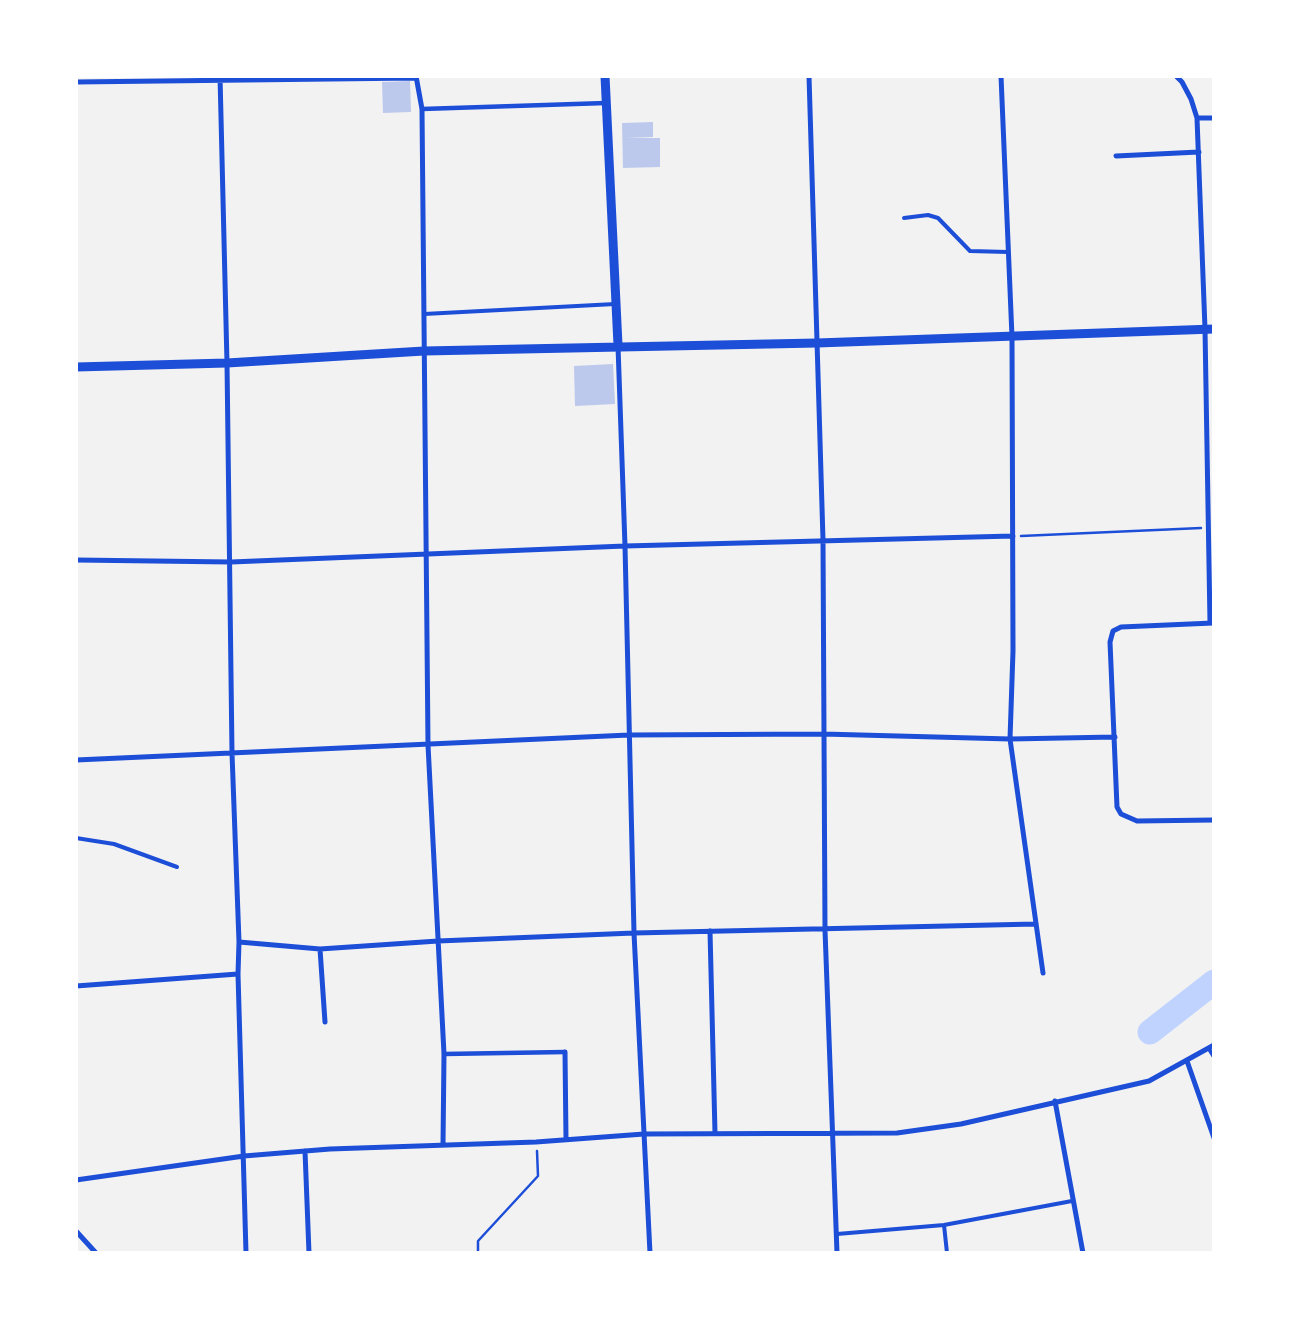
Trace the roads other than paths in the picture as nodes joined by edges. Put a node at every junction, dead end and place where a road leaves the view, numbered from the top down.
1 (605, 76) edge
2 (809, 76) edge
3 (1000, 76) edge
4 (1176, 76) edge
5 (416, 77) edge
6 (153, 79) edge
7 (220, 79) edge
8 (76, 82) edge
9 (606, 103) junction
10 (422, 108) junction
11 (1197, 118) junction
12 (1214, 118) edge
13 (1199, 152) junction
14 (1116, 156) dead end
15 (904, 218) dead end
16 (1008, 252) junction
17 (618, 304) junction
18 (424, 314) junction
19 (1209, 329) edge
20 (1012, 337) junction
21 (818, 343) junction
22 (618, 345) junction
23 (424, 351) junction
24 (227, 363) junction
25 (76, 367) edge
26 (1207, 527) junction
27 (1214, 527) edge
28 (1013, 536) junction
29 (823, 540) junction
30 (626, 546) junction
31 (428, 555) junction
32 (76, 560) edge
33 (231, 562) junction
34 (1212, 623) edge
35 (823, 734) junction
36 (629, 735) junction
37 (1114, 737) junction
38 (1010, 739) junction
39 (428, 745) junction
40 (232, 753) junction
41 (76, 760) edge
42 (1214, 820) edge
43 (76, 838) edge
44 (177, 868) dead end
45 (1036, 924) junction
46 (824, 930) junction
47 (710, 931) junction
48 (634, 933) junction
49 (438, 941) junction
50 (239, 942) junction
51 (320, 949) junction
52 (1043, 973) dead end
53 (238, 974) junction
54 (76, 986) edge
55 (325, 1022) dead end
56 (1211, 1047) edge
57 (565, 1052) joint
58 (444, 1054) junction
59 (1214, 1056) edge
60 (1186, 1061) junction
61 (1055, 1101) junction
62 (833, 1133) junction
63 (644, 1134) junction
64 (715, 1134) junction
65 (1214, 1138) edge
66 (566, 1139) junction
67 (443, 1145) junction
68 (305, 1151) junction
69 (244, 1156) junction
70 (76, 1180) edge
71 (1072, 1201) junction
72 (944, 1226) junction
73 (76, 1231) edge
74 (837, 1234) junction
75 (96, 1253) edge
76 (246, 1253) edge
77 (309, 1253) edge
78 (650, 1253) edge
79 (837, 1253) edge
80 (947, 1253) edge
81 (1084, 1253) edge

1 - 9 street
2 - 21 street
3 - 16 street
4 - 11 street
5 - 7 street
5 - 10 street
6 - 7 street
6 - 8 street
7 - 24 street
9 - 10 street
9 - 17 street
10 - 18 street
11 - 12 street
11 - 13 street
13 - 14 street
13 - 19 street
15 - 16 lane
16 - 20 street
17 - 18 lane
17 - 22 street
18 - 23 street
19 - 20 street
19 - 26 street
20 - 21 street
20 - 28 street
21 - 22 street
21 - 29 street
22 - 23 street
22 - 30 street
23 - 24 street
23 - 31 street
24 - 25 street
24 - 33 street
26 - 27 street
26 - 34 street
28 - 29 street
28 - 38 street
29 - 30 street
29 - 35 street
30 - 31 street
30 - 36 street
31 - 33 street
31 - 39 street
32 - 33 street
33 - 40 street
34 - 37 street
35 - 36 street
35 - 38 street
35 - 46 street
36 - 39 street
36 - 48 street
37 - 38 street
37 - 42 street
38 - 45 street
39 - 40 street
39 - 49 street
40 - 41 street
40 - 50 street
43 - 44 lane
45 - 46 street
45 - 52 street
46 - 47 street
46 - 62 street
47 - 48 street
47 - 64 street
48 - 49 street
48 - 63 street
49 - 51 street
49 - 58 street
50 - 51 street
50 - 53 street
51 - 55 street
53 - 54 street
53 - 69 street
56 - 59 lane
56 - 60 street
57 - 58 street
57 - 66 street
58 - 67 street
60 - 61 street
60 - 65 street
61 - 62 street
61 - 71 street
62 - 64 street
62 - 74 street
63 - 64 street
63 - 66 street
63 - 78 street
66 - 67 street
67 - 68 street
68 - 69 street
68 - 77 street
69 - 70 street
69 - 76 street
71 - 72 lane
71 - 81 street
72 - 74 lane
72 - 80 lane
73 - 75 street
74 - 79 street

